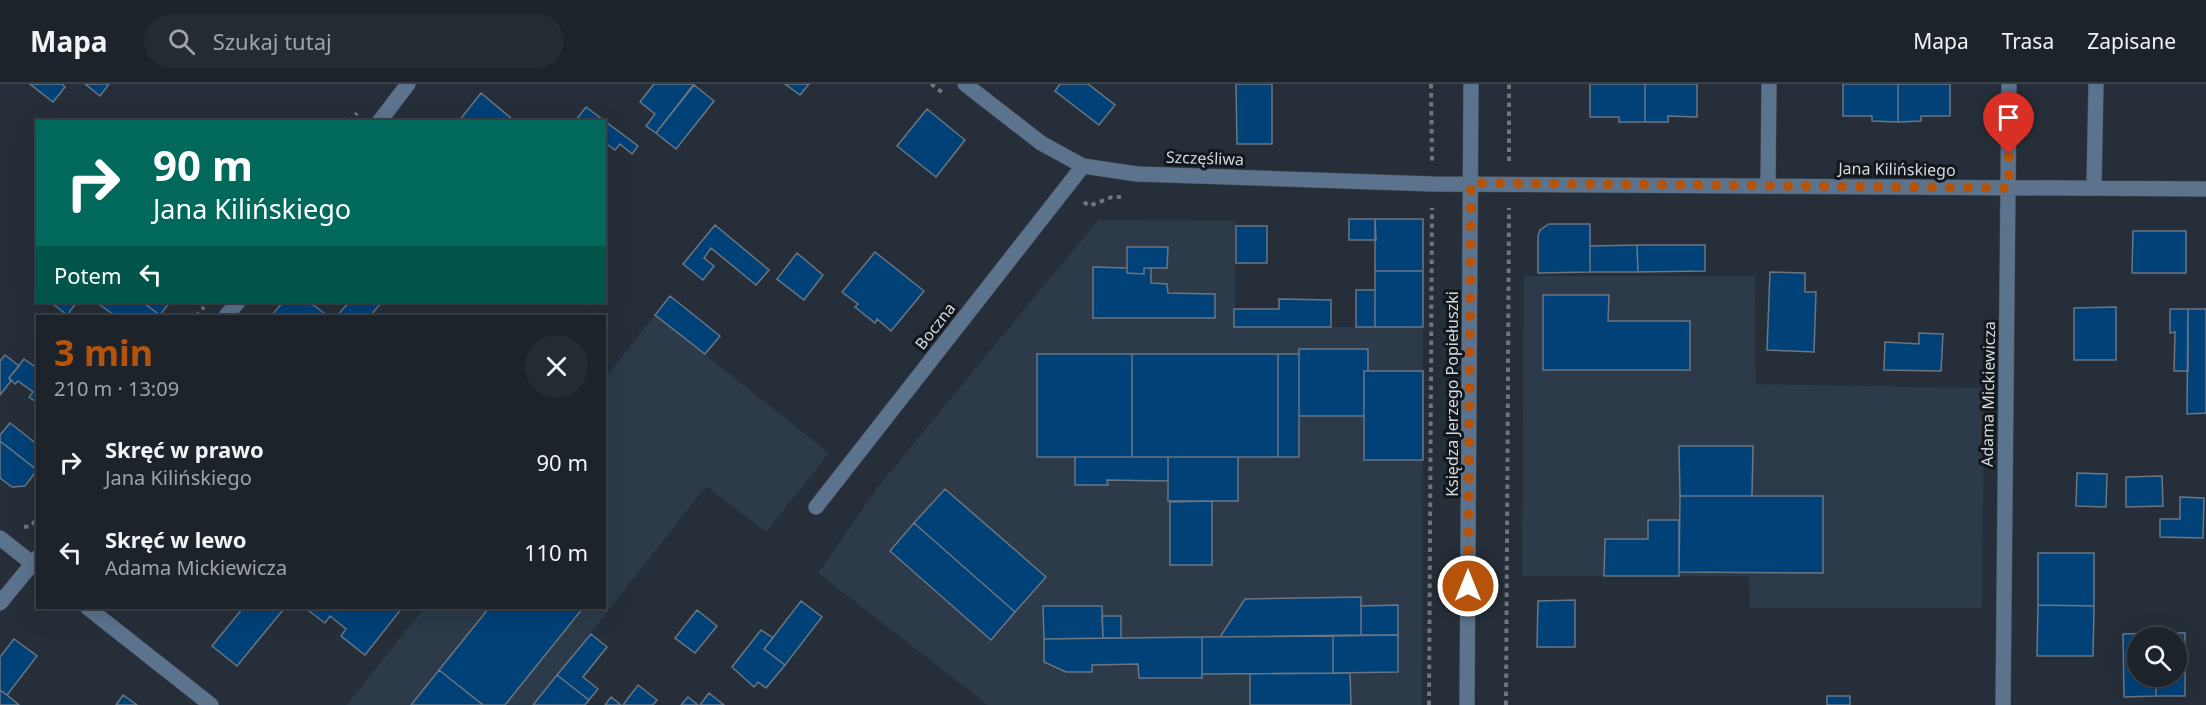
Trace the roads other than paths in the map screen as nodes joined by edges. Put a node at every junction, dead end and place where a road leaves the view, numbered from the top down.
1 (408, 84) edge
2 (965, 84) edge
3 (1471, 84) edge
4 (1769, 84) edge
5 (2009, 84) edge
6 (2096, 84) edge
7 (381, 120) edge
8 (1083, 166) junction
9 (1471, 183) junction
10 (1768, 186) junction
11 (2009, 188) junction
12 (2094, 188) junction
13 (2206, 189) edge
14 (237, 303) edge
15 (227, 315) edge
16 (816, 507) dead end
17 (0, 538) edge
18 (36, 563) edge
19 (0, 603) edge
20 (89, 609) edge
21 (211, 705) edge
22 (1467, 705) edge
23 (2003, 705) edge

1 - 7 street
2 - 8 street, Szczęśliwa
3 - 9 street, Księdza Jerzego Popiełuszki
4 - 10 street
5 - 11 street, Adama Mickiewicza
6 - 12 street
8 - 9 street, Szczęśliwa
8 - 16 street, Boczna
9 - 10 street, Jana Kilińskiego
9 - 22 street, Księdza Jerzego Popiełuszki
10 - 11 street, Jana Kilińskiego
11 - 12 street, Jana Kilińskiego
11 - 23 street, Adama Mickiewicza
12 - 13 street, Jana Kilińskiego
14 - 15 street
17 - 18 street
18 - 19 street
20 - 21 street

